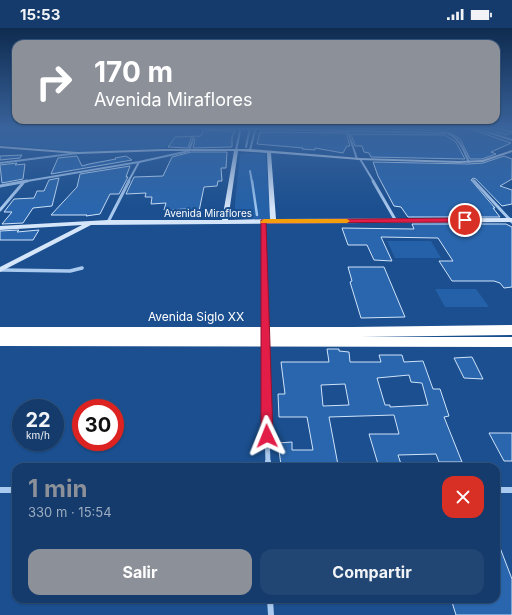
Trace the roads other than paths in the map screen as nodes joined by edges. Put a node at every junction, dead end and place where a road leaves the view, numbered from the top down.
1 (70, 154) edge
2 (174, 154) edge
3 (235, 154) edge
4 (269, 154) edge
5 (307, 154) edge
6 (357, 154) edge
7 (465, 154) edge
8 (503, 154) edge
9 (359, 159) junction
10 (139, 162) junction
11 (468, 162) junction
12 (0, 163) edge
13 (473, 180) dead end
14 (23, 183) junction
15 (0, 186) edge
16 (0, 210) edge
17 (225, 221) junction
18 (396, 221) junction
19 (512, 221) edge
20 (108, 222) junction
21 (263, 222) junction
22 (273, 222) junction
23 (92, 223) junction
24 (0, 228) edge
25 (82, 268) dead end
26 (0, 270) edge
27 (512, 330) edge
28 (0, 332) edge
29 (264, 336) junction
30 (0, 342) edge
31 (512, 342) edge
32 (268, 463) edge
33 (0, 490) edge
34 (12, 490) edge
35 (500, 490) edge
36 (512, 490) edge
37 (270, 603) edge
38 (271, 615) edge

1 - 12 street
2 - 10 street
3 - 17 street
4 - 22 street
5 - 9 street
6 - 9 street
7 - 11 street
8 - 11 street
9 - 11 street
9 - 18 street
10 - 14 street
10 - 20 street
13 - 19 street
14 - 15 street
14 - 16 street
17 - 20 street, Avenida Miraflores
17 - 21 street, Avenida Miraflores
18 - 19 street, Avenida Miraflores
18 - 22 street, Avenida Miraflores
20 - 23 street, Avenida Miraflores
21 - 22 street, Avenida Miraflores
21 - 29 street
23 - 24 street, Avenida Miraflores
23 - 26 street
25 - 26 street
27 - 29 highway, Avenida Siglo XX
28 - 29 highway, Avenida Siglo XX
29 - 30 highway, Avenida Siglo XX
29 - 31 highway, Avenida Siglo XX
29 - 32 street
33 - 34 street
35 - 36 street
37 - 38 street

